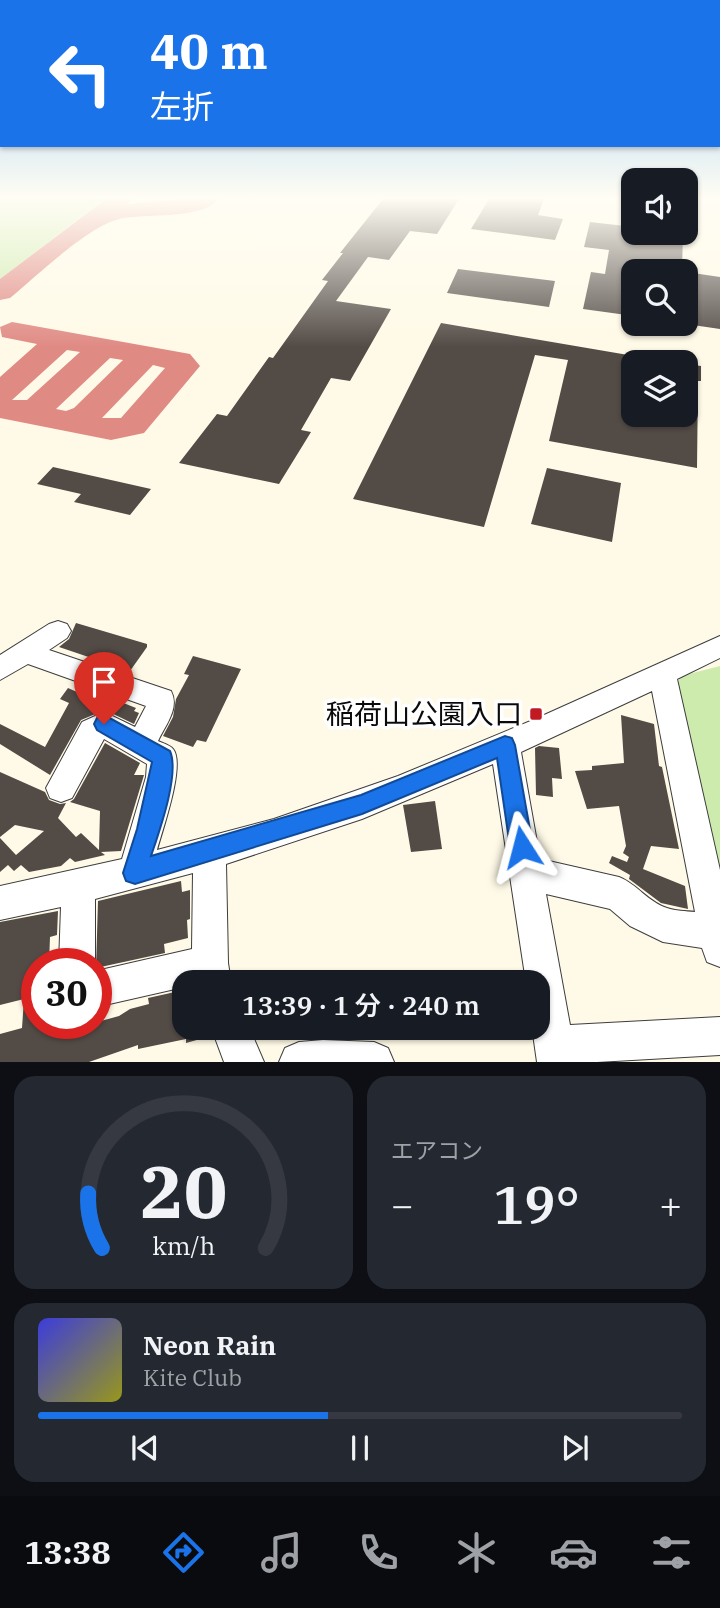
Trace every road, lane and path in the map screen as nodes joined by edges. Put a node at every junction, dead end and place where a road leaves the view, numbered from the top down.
1 (58, 631) dead end
2 (720, 646) edge
3 (26, 653) junction
4 (0, 669) edge
5 (662, 674) junction
6 (141, 745) junction
7 (505, 745) junction
8 (61, 788) dead end
9 (210, 852) junction
10 (526, 872) junction
11 (135, 873) junction
12 (78, 887) junction
13 (0, 903) edge
14 (719, 941) edge
15 (77, 948) edge
16 (211, 970) edge
17 (172, 978) edge
18 (112, 987) edge
19 (720, 1036) edge
20 (235, 1040) edge
21 (556, 1053) edge
22 (244, 1062) edge
23 (299, 1062) edge
24 (374, 1062) edge

1 - 3 street
2 - 5 street
3 - 4 street
3 - 6 street
5 - 7 street
5 - 14 street
6 - 8 street
6 - 11 street
7 - 9 street
7 - 10 street
9 - 11 street
9 - 16 street
10 - 14 street
10 - 21 street
11 - 12 street
12 - 13 street
12 - 15 street
17 - 18 street
19 - 21 street
20 - 22 street
23 - 24 street

